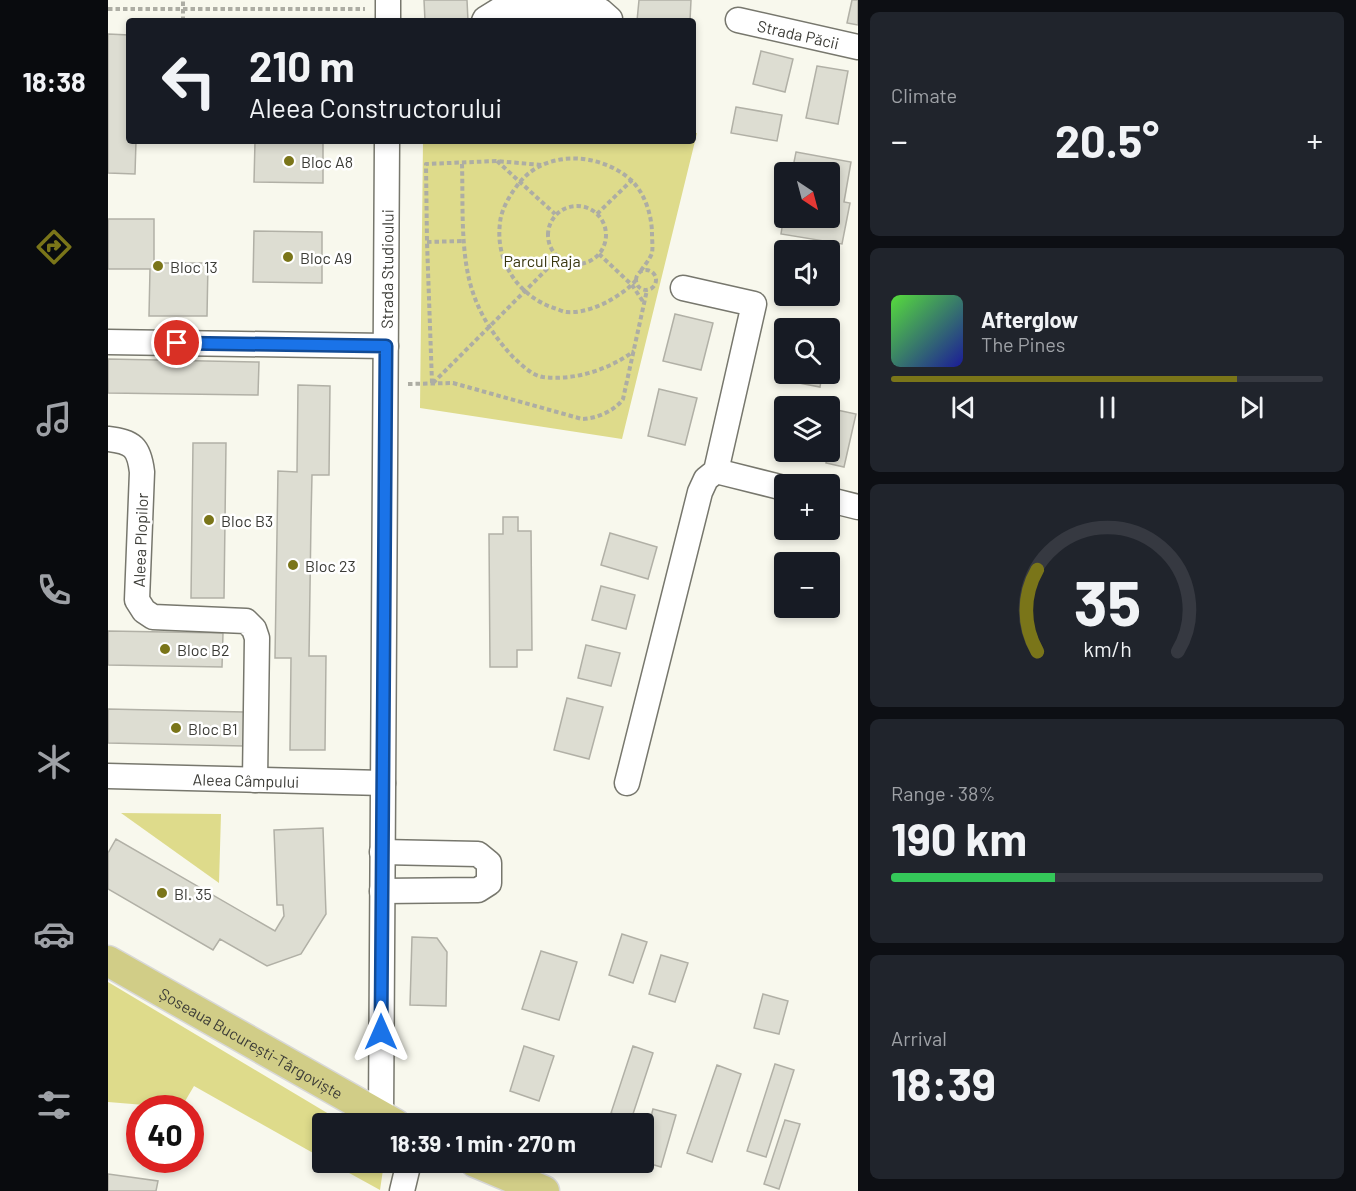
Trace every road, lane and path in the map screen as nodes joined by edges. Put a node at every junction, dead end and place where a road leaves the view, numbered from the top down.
1 (183, 0) edge
2 (108, 9) edge
3 (183, 9) junction
4 (388, 10) edge
5 (183, 18) edge
6 (485, 18) edge
7 (609, 18) edge
8 (738, 20) dead end
9 (858, 47) edge
10 (387, 144) edge
11 (496, 161) junction
12 (462, 164) junction
13 (544, 165) junction
14 (632, 180) junction
15 (520, 182) junction
16 (555, 214) junction
17 (597, 214) junction
18 (463, 241) junction
19 (427, 242) junction
20 (599, 254) junction
21 (558, 258) junction
22 (640, 272) junction
23 (636, 280) junction
24 (632, 285) junction
25 (683, 288) dead end
26 (647, 290) junction
27 (524, 291) junction
28 (645, 303) junction
29 (488, 327) junction
30 (108, 342) edge
31 (386, 346) junction
32 (635, 350) junction
33 (432, 383) junction
34 (108, 439) edge
35 (716, 471) junction
36 (774, 486) edge
37 (840, 502) edge
38 (858, 507) edge
39 (108, 776) edge
40 (255, 780) junction
41 (383, 783) junction
42 (627, 783) dead end
43 (382, 852) junction
44 (382, 891) junction
45 (108, 961) edge
46 (376, 1113) edge
47 (388, 1113) edge
48 (406, 1173) edge
49 (501, 1173) edge
50 (402, 1191) edge
51 (544, 1191) edge

1 - 3 path
2 - 3 path
3 - 4 path
3 - 5 path
6 - 7 street
8 - 9 street, Strada Păcii
10 - 31 street, Strada Studioului
11 - 12 path
11 - 13 path
11 - 15 path
12 - 18 path
12 - 19 path
13 - 14 path
13 - 15 path
14 - 17 path
14 - 22 path
15 - 16 path
15 - 27 path
16 - 17 path
16 - 21 path
17 - 20 path
18 - 19 path
18 - 29 path
19 - 33 path
20 - 21 path
20 - 24 path
21 - 27 path
22 - 23 path
22 - 26 path
23 - 24 path
23 - 26 path
24 - 27 path
24 - 28 path
25 - 35 street
26 - 28 path
27 - 29 path
28 - 32 path
29 - 32 path
29 - 33 path
30 - 31 street
31 - 41 street, Strada Studioului
32 - 33 path
34 - 40 street, Aleea Plopilor
35 - 36 street
35 - 42 street
37 - 38 street
39 - 40 street, Aleea Câmpului
40 - 41 street, Aleea Câmpului
41 - 43 street, Strada Studioului
43 - 44 street, Strada Studioului
43 - 44 street
44 - 47 street, Strada Studioului
45 - 46 main road, Șoseaua București-Târgoviște
48 - 50 street
49 - 51 main road

